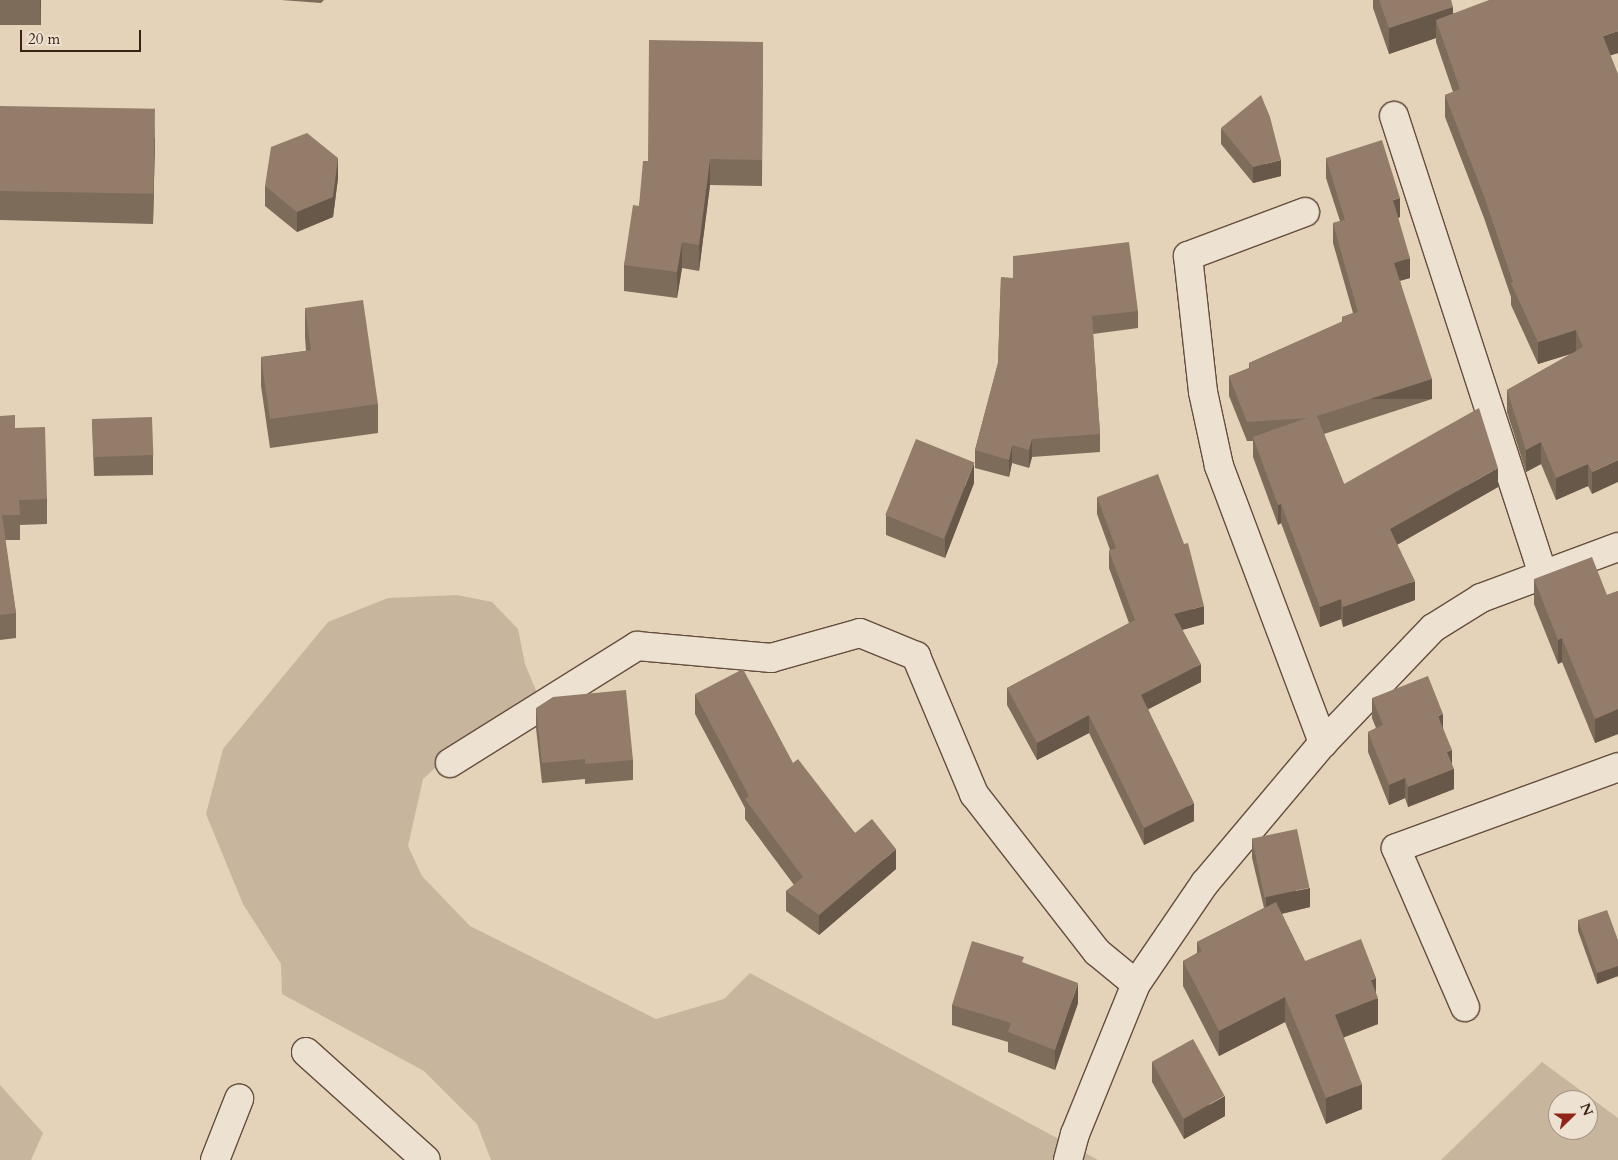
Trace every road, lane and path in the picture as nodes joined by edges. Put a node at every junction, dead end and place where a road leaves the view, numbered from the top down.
1 (1394, 116) dead end
2 (1304, 212) dead end
3 (1618, 547) edge
4 (1543, 574) junction
5 (1323, 743) junction
6 (450, 763) dead end
7 (1618, 767) edge
8 (1136, 984) junction
9 (1466, 1007) dead end
10 (306, 1052) dead end
11 (239, 1099) dead end
12 (214, 1160) edge
13 (426, 1160) edge
14 (1068, 1160) edge

1 - 4 street
2 - 5 street
3 - 4 street
4 - 5 street
5 - 8 street
6 - 8 street
7 - 9 street
8 - 14 street
10 - 13 street
11 - 12 street

